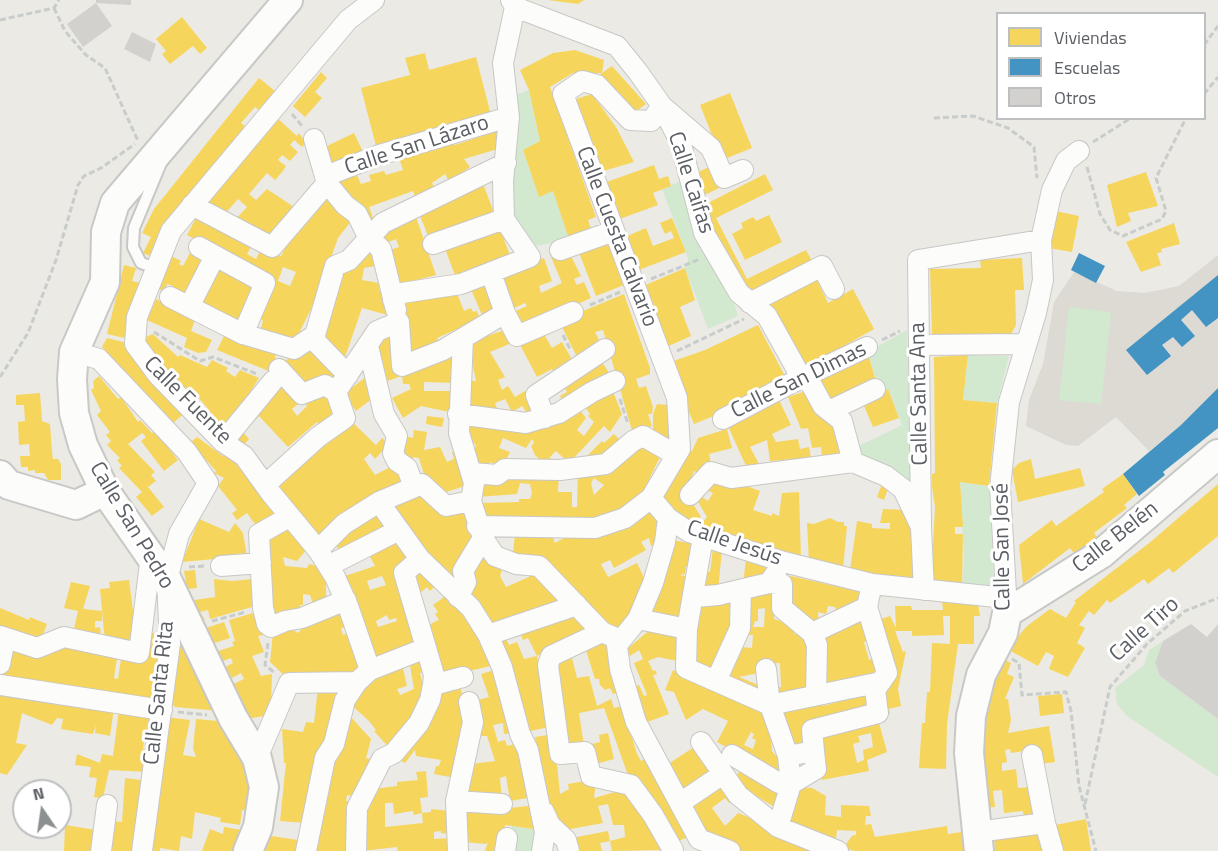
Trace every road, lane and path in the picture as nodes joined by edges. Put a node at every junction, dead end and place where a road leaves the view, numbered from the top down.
1 (59, 0) edge
2 (288, 0) edge
3 (374, 0) edge
4 (513, 3) edge
5 (54, 8) junction
6 (0, 20) edge
7 (1218, 26) edge
8 (1206, 42) edge
9 (1218, 77) edge
10 (1206, 92) edge
11 (281, 101) junction
12 (662, 106) junction
13 (509, 117) junction
14 (934, 118) dead end
15 (1128, 120) edge
16 (1185, 120) edge
17 (314, 139) joint
18 (147, 149) junction
19 (1079, 151) junction
20 (506, 163) junction
21 (743, 170) dead end
22 (327, 183) junction
23 (1052, 190) junction
24 (192, 204) junction
25 (504, 219) junction
26 (614, 231) junction
27 (368, 237) junction
28 (1041, 240) junction
29 (433, 244) dead end
30 (560, 250) dead end
31 (156, 268) junction
32 (491, 273) junction
33 (834, 288) dead end
34 (170, 297) dead end
35 (393, 300) junction
36 (189, 307) junction
37 (755, 307) junction
38 (505, 313) junction
39 (564, 316) joint
40 (137, 317) junction
41 (399, 322) junction
42 (919, 322) junction
43 (243, 334) junction
44 (315, 335) junction
45 (463, 338) junction
46 (1025, 344) junction
47 (919, 345) junction
48 (368, 346) junction
49 (867, 347) joint
50 (605, 349) dead end
51 (74, 352) junction
52 (662, 358) junction
53 (281, 364) junction
54 (579, 366) junction
55 (348, 375) junction
56 (0, 377) edge
57 (799, 379) junction
58 (615, 381) dead end
59 (875, 389) dead end
60 (336, 392) junction
61 (829, 411) junction
62 (458, 414) junction
63 (545, 418) junction
64 (723, 419) dead end
65 (224, 442) junction
66 (1218, 454) edge
67 (676, 455) junction
68 (853, 462) junction
69 (472, 473) junction
70 (0, 475) edge
71 (265, 484) junction
72 (414, 488) junction
73 (105, 491) junction
74 (690, 495) dead end
75 (651, 498) junction
76 (471, 501) junction
77 (379, 502) junction
78 (290, 517) junction
79 (668, 518) junction
80 (921, 527) junction
81 (399, 530) junction
82 (480, 532) junction
83 (703, 537) junction
84 (151, 555) junction
85 (323, 558) junction
86 (420, 559) junction
87 (784, 562) junction
88 (261, 563) junction
89 (221, 566) joint
90 (167, 580) junction
91 (769, 583) junction
92 (872, 584) junction
93 (741, 590) junction
94 (924, 590) junction
95 (459, 597) junction
96 (695, 597) junction
97 (1218, 598) edge
98 (346, 600) junction
99 (577, 605) junction
100 (1006, 605) junction
101 (867, 607) junction
102 (262, 608) junction
103 (638, 620) junction
104 (271, 627) junction
105 (188, 628) junction
106 (687, 629) junction
107 (812, 633) junction
108 (488, 635) junction
109 (3, 638) edge
110 (610, 638) junction
111 (426, 648) junction
112 (994, 650) junction
113 (0, 664) edge
114 (766, 669) dead end
115 (363, 676) junction
116 (463, 677) dead end
117 (716, 681) junction
118 (881, 682) junction
119 (289, 683) junction
120 (0, 685) edge
121 (433, 685) junction
122 (816, 695) junction
123 (469, 702) dead end
124 (770, 705) junction
125 (162, 710) junction
126 (233, 718) junction
127 (701, 742) dead end
128 (814, 751) junction
129 (732, 755) dead end
130 (1032, 755) dead end
131 (788, 756) junction
132 (257, 758) junction
133 (723, 774) junction
134 (791, 784) junction
135 (456, 801) junction
136 (539, 801) junction
137 (680, 803) junction
138 (502, 804) dead end
139 (107, 805) dead end
140 (1085, 806) junction
141 (1045, 823) junction
142 (778, 827) junction
143 (699, 839) junction
144 (978, 842) edge
145 (671, 850) edge
146 (100, 851) edge
147 (142, 851) edge
148 (248, 851) edge
149 (306, 851) edge
150 (356, 851) edge
151 (458, 851) edge
152 (542, 851) edge
153 (569, 851) edge
154 (730, 851) edge
155 (838, 851) edge
156 (1053, 851) edge
157 (1096, 851) edge

1 - 5 path
2 - 18 street, Calle San Pedro
3 - 11 street, Calle Fuente
4 - 12 street, Calle Caifas
4 - 13 street
5 - 6 path
5 - 18 path
7 - 8 path
9 - 10 path
11 - 17 path
11 - 24 street, Calle Fuente
12 - 21 street
12 - 26 street, Calle Cuesta Calvario
12 - 37 street, Calle Caifas
13 - 20 street
13 - 22 street, Calle San Lázaro
14 - 23 path
15 - 19 path
16 - 19 path
17 - 22 street
18 - 31 lane
18 - 51 street, Calle San Pedro
18 - 56 path
19 - 23 street, Calle San José
20 - 25 street
20 - 27 street
22 - 24 street, Calle San Lázaro
22 - 27 street
23 - 28 street, Calle San José
24 - 31 street, Calle Fuente
25 - 29 street
25 - 32 street
26 - 30 street
26 - 52 street, Calle Cuesta Calvario
27 - 35 street
27 - 44 street
28 - 42 street, Calle Santa Ana
28 - 46 street, Calle San José
31 - 40 street, Calle Fuente
32 - 35 street
32 - 38 street
33 - 37 street
34 - 36 street
35 - 41 street
36 - 43 street
36 - 43 street
37 - 52 path
37 - 57 street, Calle Caifas
38 - 39 street
38 - 45 street
39 - 54 path
40 - 53 path
40 - 65 street, Calle Fuente
41 - 45 street
41 - 48 street
42 - 47 street, Calle Santa Ana
42 - 49 path, Calle San Dimas
43 - 53 street
44 - 53 street
44 - 55 street
45 - 62 street
46 - 47 street
46 - 100 street, Calle San José
47 - 80 street, Calle Santa Ana
48 - 55 street
48 - 72 street
49 - 57 street, Calle San Dimas
50 - 54 street
51 - 73 street, Calle San Pedro
51 - 90 street, Calle Santa Rita
52 - 67 street, Calle Cuesta Calvario
53 - 60 street
53 - 65 street
54 - 63 street
55 - 60 street
57 - 61 street, Calle Caifas
57 - 64 street, Calle San Dimas
58 - 63 street
59 - 61 street
60 - 71 street
61 - 68 street, Calle Caifas
62 - 63 street
62 - 69 street
65 - 71 street, Calle Fuente
66 - 100 street, Calle Belén
67 - 69 street
67 - 75 street, Calle Cuesta Calvario
68 - 74 street
68 - 80 street
69 - 76 street
70 - 73 street
71 - 78 street, Calle Fuente
72 - 76 street
72 - 77 street
73 - 84 street, Calle San Pedro
75 - 79 street, Calle Jesús
75 - 82 street
76 - 82 street
77 - 81 street
77 - 85 street
78 - 85 street, Calle Fuente
78 - 88 street
79 - 83 street, Calle Jesús
79 - 103 street
80 - 94 street, Calle Santa Ana
81 - 85 street
81 - 86 street
82 - 95 street
82 - 99 street
83 - 87 street, Calle Jesús
83 - 96 street
84 - 90 street, Calle San Pedro
84 - 109 street
85 - 98 street, Calle Fuente
86 - 95 street
86 - 111 street
87 - 91 street
87 - 92 street, Calle Jesús
88 - 89 street
88 - 102 street
89 - 90 path
90 - 105 street, Calle San Pedro
90 - 125 street, Calle Santa Rita
91 - 93 street
91 - 107 street
92 - 94 street, Calle Jesús
92 - 101 street
93 - 96 street
93 - 117 street
94 - 100 street, Calle Jesús
95 - 108 street
96 - 106 street
97 - 140 path, Calle Tiro
98 - 104 street
98 - 115 street, Calle Fuente
99 - 108 street
99 - 110 street
100 - 112 street, Calle San José
101 - 107 street
101 - 118 street
102 - 104 street
102 - 105 path
103 - 106 street
103 - 110 street
104 - 119 path
105 - 126 street, Calle San Pedro
106 - 117 street
107 - 122 street
108 - 136 street
109 - 113 street
110 - 137 street
110 - 145 street
111 - 115 street
111 - 121 street
112 - 140 path, Calle Tiro
112 - 144 street, Calle San José
114 - 124 street
115 - 119 street
115 - 149 street
116 - 121 street
117 - 124 street
118 - 122 street
118 - 128 street
119 - 132 street
120 - 125 street
121 - 150 street
122 - 124 street
123 - 135 street
124 - 131 street
125 - 126 path
125 - 147 street, Calle Santa Rita
126 - 132 street, Calle San Pedro
127 - 133 street
128 - 131 street
128 - 134 street
129 - 134 street
130 - 141 street
131 - 134 street
132 - 148 street, Calle San Pedro
133 - 137 street
133 - 142 street
134 - 142 street
135 - 138 street
135 - 151 street
136 - 152 street
136 - 153 street
137 - 143 street
139 - 146 street
140 - 157 path, Calle Tiro
141 - 144 street
141 - 156 street
142 - 155 street
143 - 145 street
143 - 154 street

